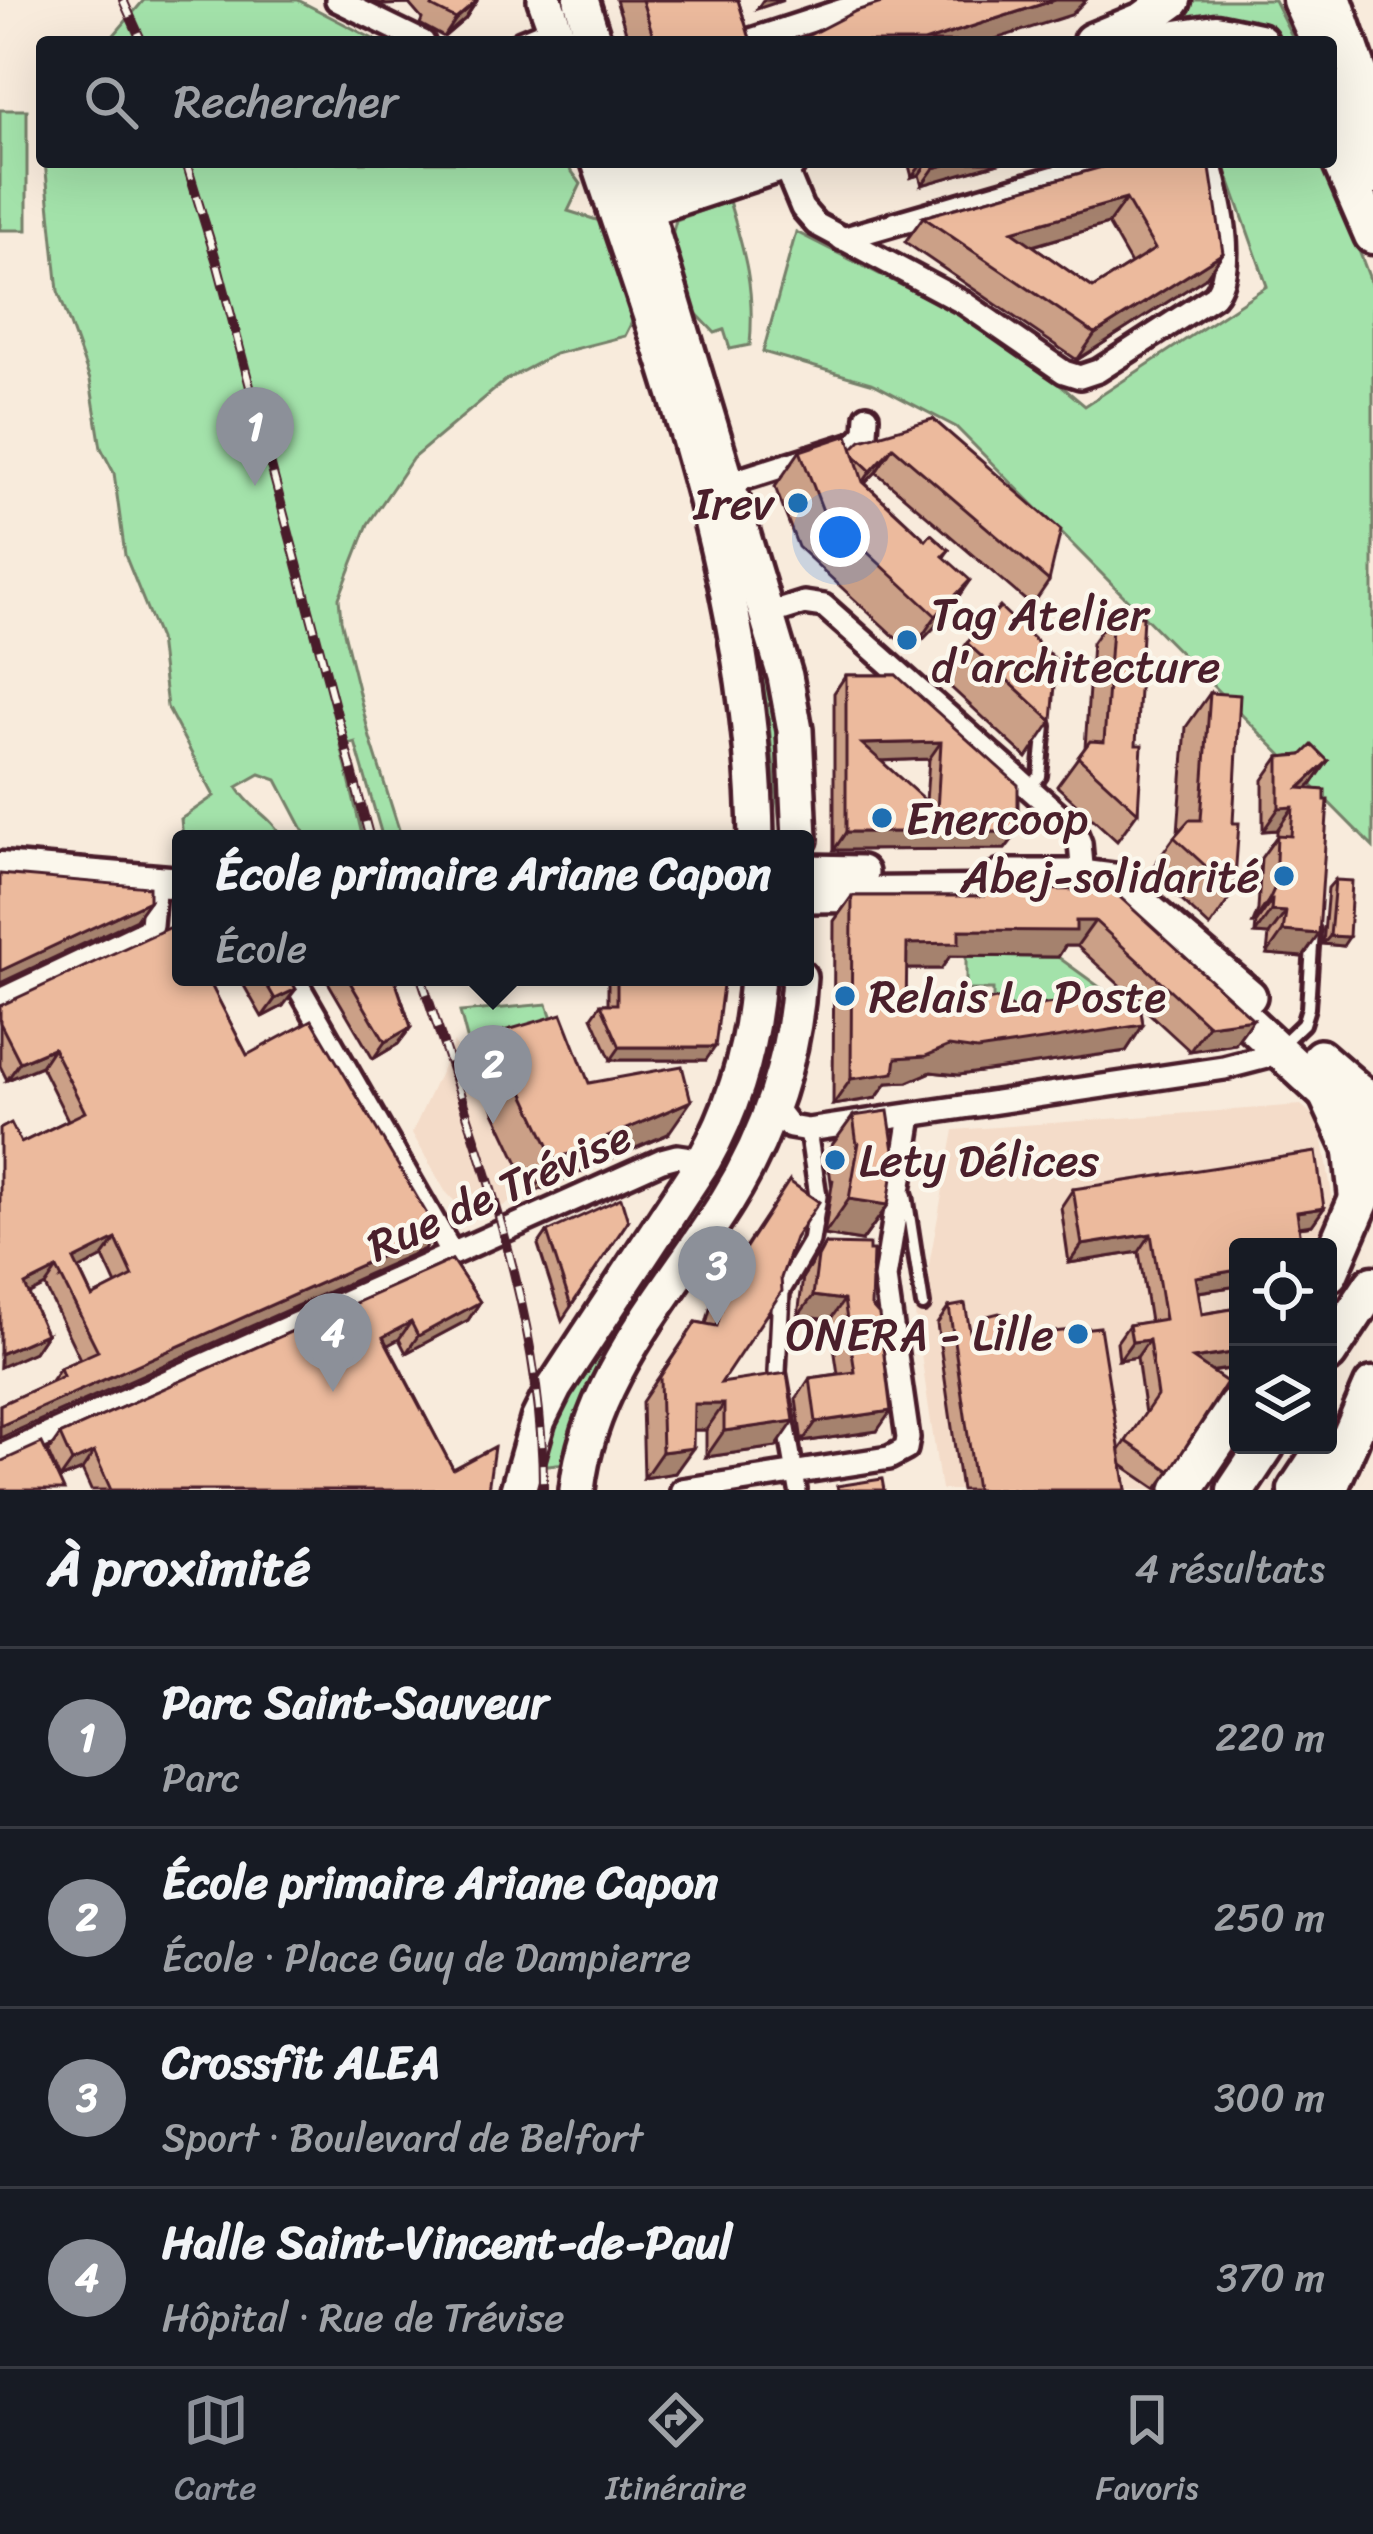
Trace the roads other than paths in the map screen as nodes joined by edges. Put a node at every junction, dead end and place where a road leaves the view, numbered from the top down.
1 (337, 0) edge
2 (581, 0) edge
3 (874, 0) edge
4 (1172, 0) edge
5 (1301, 0) edge
6 (1333, 0) edge
7 (736, 19) edge
8 (411, 36) edge
9 (592, 36) edge
10 (742, 36) edge
11 (763, 36) edge
12 (1107, 36) edge
13 (1196, 36) edge
14 (1230, 36) edge
15 (1317, 36) edge
16 (1337, 85) edge
17 (1373, 116) edge
18 (1337, 152) edge
19 (603, 168) edge
20 (697, 168) edge
21 (760, 168) edge
22 (787, 168) edge
23 (1086, 168) edge
24 (1211, 168) edge
25 (1373, 176) edge
26 (625, 201) edge
27 (1373, 235) edge
28 (842, 239) junction
29 (664, 320) junction
30 (867, 416) dead end
31 (730, 483) junction
32 (752, 619) junction
33 (1045, 726) edge
34 (1029, 788) junction
35 (762, 830) edge
36 (800, 830) edge
37 (0, 868) edge
38 (814, 872) edge
39 (1083, 877) junction
40 (168, 882) edge
41 (814, 896) edge
42 (1314, 914) edge
43 (298, 986) edge
44 (756, 986) edge
45 (782, 986) edge
46 (798, 986) edge
47 (0, 1000) edge
48 (1280, 1046) junction
49 (775, 1096) junction
50 (1330, 1096) junction
51 (1373, 1103) edge
52 (911, 1116) junction
53 (808, 1130) junction
54 (1373, 1138) edge
55 (704, 1160) junction
56 (903, 1176) junction
57 (1366, 1181) edge
58 (452, 1254) junction
59 (1337, 1255) edge
60 (1373, 1285) edge
61 (923, 1305) dead end
62 (1333, 1346) edge
63 (1373, 1382) edge
64 (1229, 1420) edge
65 (1337, 1432) edge
66 (1260, 1454) edge
67 (1322, 1454) edge
68 (0, 1456) edge
69 (795, 1481) edge
70 (691, 1489) edge
71 (518, 1490) edge
72 (577, 1490) edge
73 (682, 1490) edge
74 (1182, 1490) edge
75 (1236, 1490) edge
76 (1297, 1490) edge
77 (1328, 1490) edge

1 - 8 street
2 - 9 main road
3 - 11 street
4 - 12 highway
5 - 15 highway
6 - 17 highway
7 - 10 street
13 - 14 highway
16 - 25 highway
18 - 27 highway
19 - 26 main road
20 - 26 main road
21 - 26 main road
22 - 28 street
23 - 28 street
24 - 28 street
26 - 29 main road
26 - 29 main road
29 - 31 main road
29 - 32 main road
30 - 31 street
31 - 32 main road
32 - 34 street
32 - 35 main road
32 - 36 main road
33 - 34 lane
34 - 39 street
37 - 40 main road
38 - 39 main road
39 - 48 main road
40 - 47 street
41 - 48 main road
42 - 48 lane
43 - 58 street
44 - 55 main road
45 - 49 main road
46 - 49 main road
48 - 50 main road
48 - 51 main road
48 - 52 street
49 - 53 street
49 - 72 main road
50 - 54 main road
50 - 57 highway
52 - 53 street
52 - 56 street
53 - 69 street
55 - 58 street, Rue de Trévise
55 - 71 main road
56 - 61 lane
56 - 69 street
57 - 59 highway
58 - 68 street, Rue de Trévise
60 - 62 highway
63 - 65 highway
63 - 77 highway
64 - 74 highway
66 - 75 highway
67 - 76 highway
69 - 70 street
70 - 73 street

